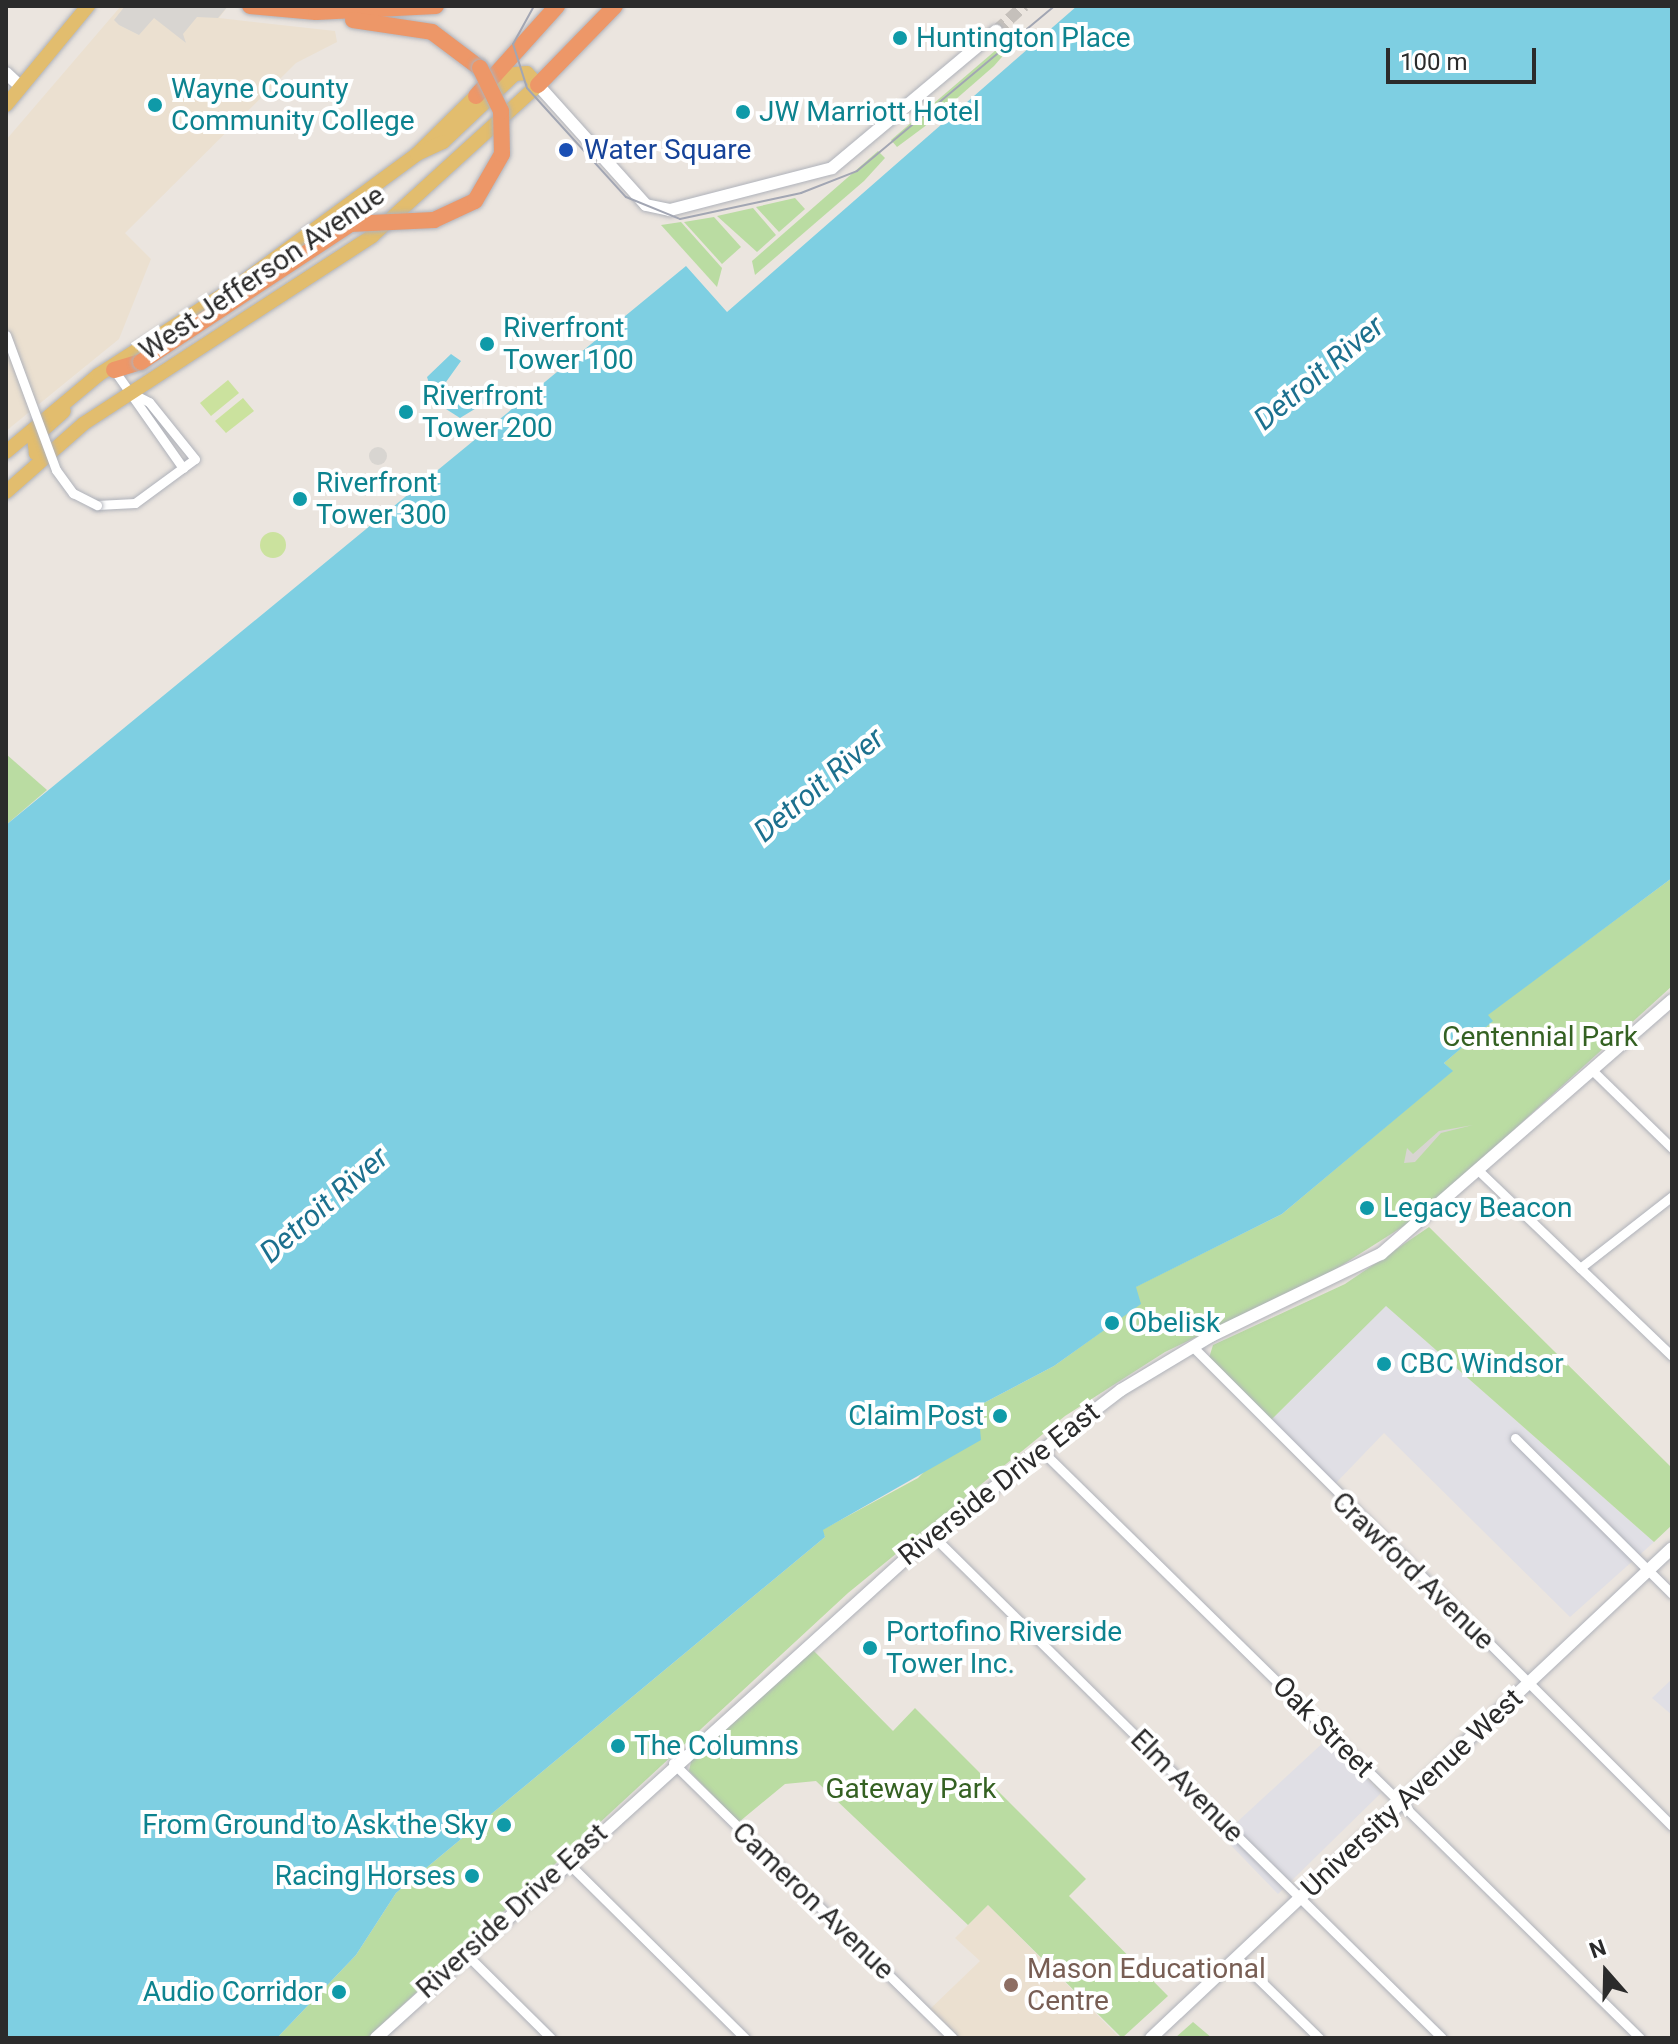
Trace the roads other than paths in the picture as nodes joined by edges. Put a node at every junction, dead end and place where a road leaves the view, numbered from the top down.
1 (88, 6) edge
2 (250, 6) edge
3 (436, 6) edge
4 (557, 6) edge
5 (615, 6) edge
6 (283, 7) edge
7 (316, 12) junction
8 (996, 31) tunnel mouth
9 (6, 73) edge
10 (538, 85) junction
11 (21, 87) junction
12 (476, 96) joint
13 (6, 105) edge
14 (417, 154) junction
15 (6, 335) edge
16 (114, 370) junction
17 (88, 383) junction
18 (131, 393) junction
19 (51, 448) junction
20 (6, 452) edge
21 (183, 468) junction
22 (6, 492) edge
23 (1672, 1000) edge
24 (1592, 1070) junction
25 (1672, 1148) edge
26 (1479, 1171) junction
27 (1672, 1196) edge
28 (1580, 1268) junction
29 (1193, 1347) junction
30 (1672, 1356) edge
31 (1515, 1438) dead end
32 (1040, 1449) junction
33 (932, 1535) junction
34 (1672, 1548) edge
35 (1649, 1571) junction
36 (1672, 1594) edge
37 (1528, 1684) junction
38 (673, 1763) junction
39 (1401, 1803) junction
40 (1672, 1826) edge
41 (566, 1861) junction
42 (1300, 1898) junction
43 (465, 1953) junction
44 (1237, 1958) junction
45 (376, 2038) edge
46 (551, 2038) edge
47 (745, 2038) edge
48 (953, 2038) edge
49 (1151, 2038) edge
50 (1319, 2038) edge
51 (1442, 2038) edge
52 (1640, 2038) edge

1 - 11 main road
2 - 6 highway
3 - 7 highway
4 - 12 highway
5 - 10 highway
6 - 7 highway
7 - 16 highway, bridge
8 - 10 main road
9 - 11 main road
10 - 14 main road
10 - 18 main road, West Jefferson Avenue
11 - 13 main road
12 - 14 main road, West Jefferson Avenue
14 - 16 main road, West Jefferson Avenue
15 - 21 street, bridge
16 - 17 main road, West Jefferson Avenue
16 - 18 street
17 - 19 main road
17 - 20 main road, West Jefferson Avenue
18 - 19 main road, West Jefferson Avenue
18 - 21 street
18 - 21 street
19 - 22 main road, West Jefferson Avenue
23 - 24 main road, Riverside Drive East
24 - 25 street
24 - 26 main road, Riverside Drive East
26 - 28 street
26 - 29 main road, Riverside Drive East
27 - 28 street
28 - 30 street
29 - 32 main road, Riverside Drive East
29 - 37 street, Crawford Avenue
31 - 35 street
32 - 33 main road, Riverside Drive East
32 - 39 street, Oak Street
33 - 38 main road, Riverside Drive East
33 - 42 street, Elm Avenue
34 - 35 main road, University Avenue West
35 - 36 street
35 - 37 main road, University Avenue West
37 - 39 main road, University Avenue West
37 - 40 street, Crawford Avenue
38 - 41 main road, Riverside Drive East
38 - 48 street, Cameron Avenue
39 - 42 main road, University Avenue West
39 - 52 street, Oak Street
41 - 43 main road, Riverside Drive East
41 - 47 street
42 - 44 main road, University Avenue West
42 - 51 street, Elm Avenue
43 - 45 main road, Riverside Drive East
43 - 46 street
44 - 49 main road, University Avenue West
44 - 50 street

